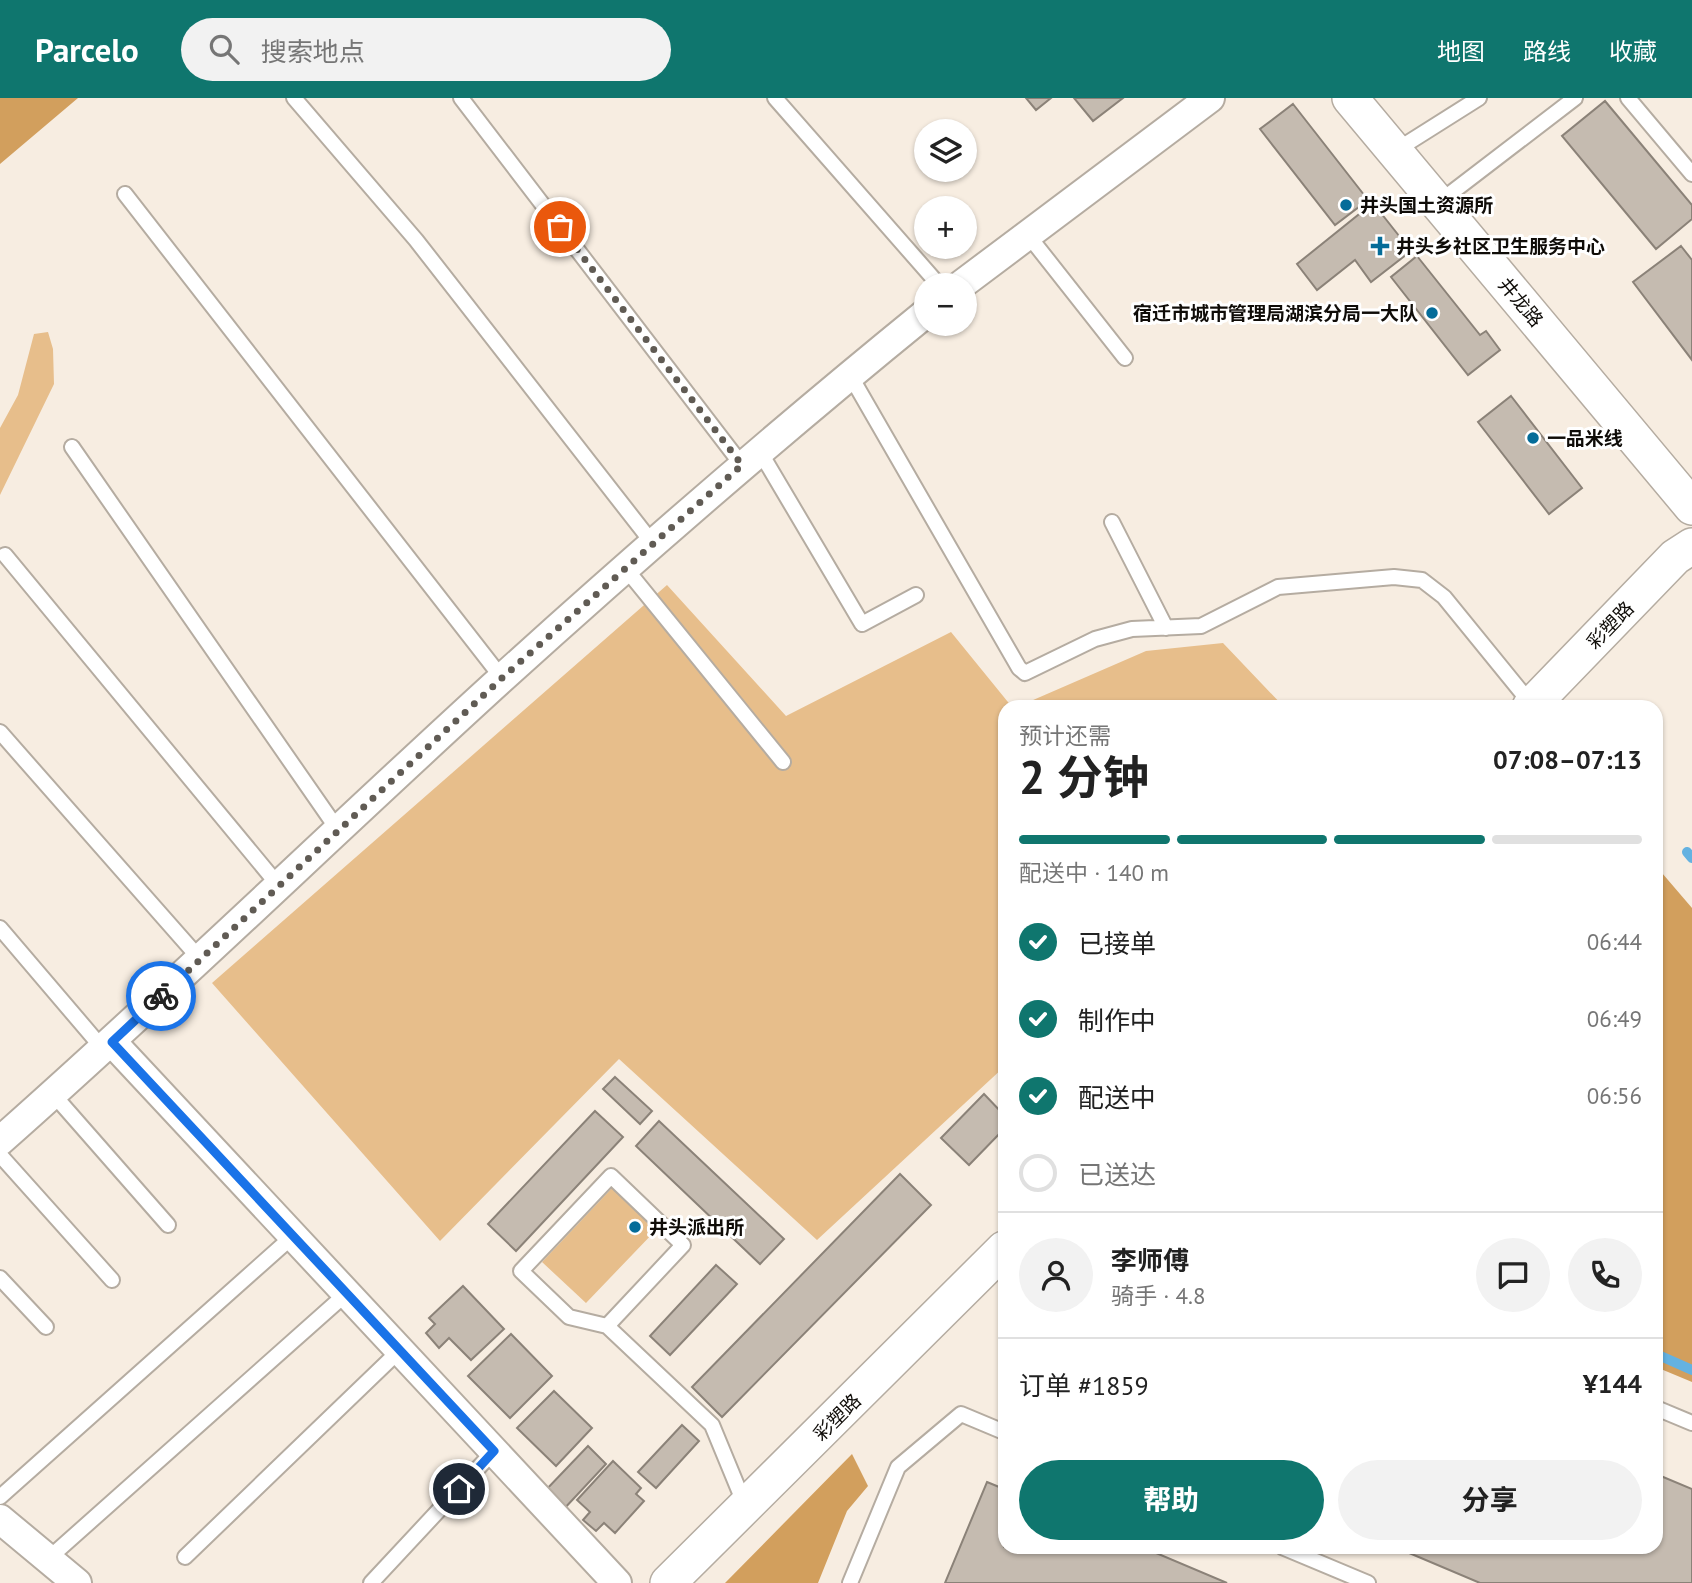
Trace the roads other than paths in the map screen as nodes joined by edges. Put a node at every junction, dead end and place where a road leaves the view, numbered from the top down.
1 (294, 98) edge
2 (461, 98) edge
3 (775, 98) edge
4 (1210, 98) edge
5 (1350, 98) edge
6 (1479, 98) edge
7 (1575, 98) edge
8 (1628, 98) edge
9 (1395, 151) junction
10 (1692, 174) edge
11 (125, 194) dead end
12 (1438, 203) junction
13 (1028, 234) junction
14 (928, 273) edge
15 (977, 273) edge
16 (914, 323) edge
17 (1125, 358) dead end
18 (850, 375) junction
19 (72, 447) dead end
20 (750, 457) junction
21 (1692, 507) edge
22 (1112, 522) dead end
23 (654, 545) junction
24 (1692, 546) edge
25 (5, 555) dead end
26 (626, 569) junction
27 (916, 595) dead end
28 (1166, 628) junction
29 (502, 678) junction
30 (1526, 700) edge
31 (1537, 700) edge
32 (0, 732) edge
33 (783, 762) dead end
34 (338, 830) junction
35 (279, 886) junction
36 (0, 928) edge
37 (200, 959) junction
38 (108, 1046) junction
39 (53, 1094) junction
40 (0, 1141) edge
41 (0, 1155) edge
42 (168, 1225) dead end
43 (293, 1236) junction
44 (998, 1256) edge
45 (0, 1278) edge
46 (112, 1280) dead end
47 (347, 1293) junction
48 (607, 1326) junction
49 (46, 1327) dead end
50 (400, 1350) junction
51 (1663, 1411) edge
52 (1692, 1423) edge
53 (998, 1429) edge
54 (494, 1451) junction
55 (0, 1497) edge
56 (746, 1506) junction
57 (0, 1519) edge
58 (1299, 1554) edge
59 (185, 1557) dead end
60 (48, 1559) junction
61 (77, 1583) edge
62 (370, 1583) edge
63 (617, 1583) edge
64 (668, 1583) edge
65 (850, 1583) edge
66 (1368, 1583) edge

1 - 23 lane
2 - 20 lane
3 - 14 lane
4 - 13 street
5 - 9 street, 井龙路
6 - 9 lane
7 - 12 lane
8 - 10 lane
9 - 12 street, 井龙路
11 - 29 lane
12 - 21 street, 井龙路
13 - 15 street
13 - 17 lane
16 - 18 street
18 - 20 street
18 - 28 lane
19 - 34 lane
20 - 23 street
20 - 27 lane
22 - 28 lane
23 - 26 street
24 - 31 street, 彩塑路
25 - 35 lane
26 - 29 street
26 - 33 lane
28 - 30 lane
29 - 34 street
32 - 37 lane
34 - 35 street
35 - 37 street
36 - 38 lane
37 - 38 street
38 - 39 street
38 - 43 street
39 - 40 street
39 - 42 lane
41 - 46 lane
43 - 47 street
43 - 55 lane
44 - 56 street, 彩塑路
45 - 49 lane
47 - 50 street
47 - 60 lane
48 - 48 lane
48 - 56 lane
50 - 54 street
50 - 59 lane
51 - 52 lane
53 - 65 lane
54 - 62 lane
54 - 63 street
56 - 64 street, 彩塑路
57 - 60 street
58 - 66 lane
60 - 61 street

